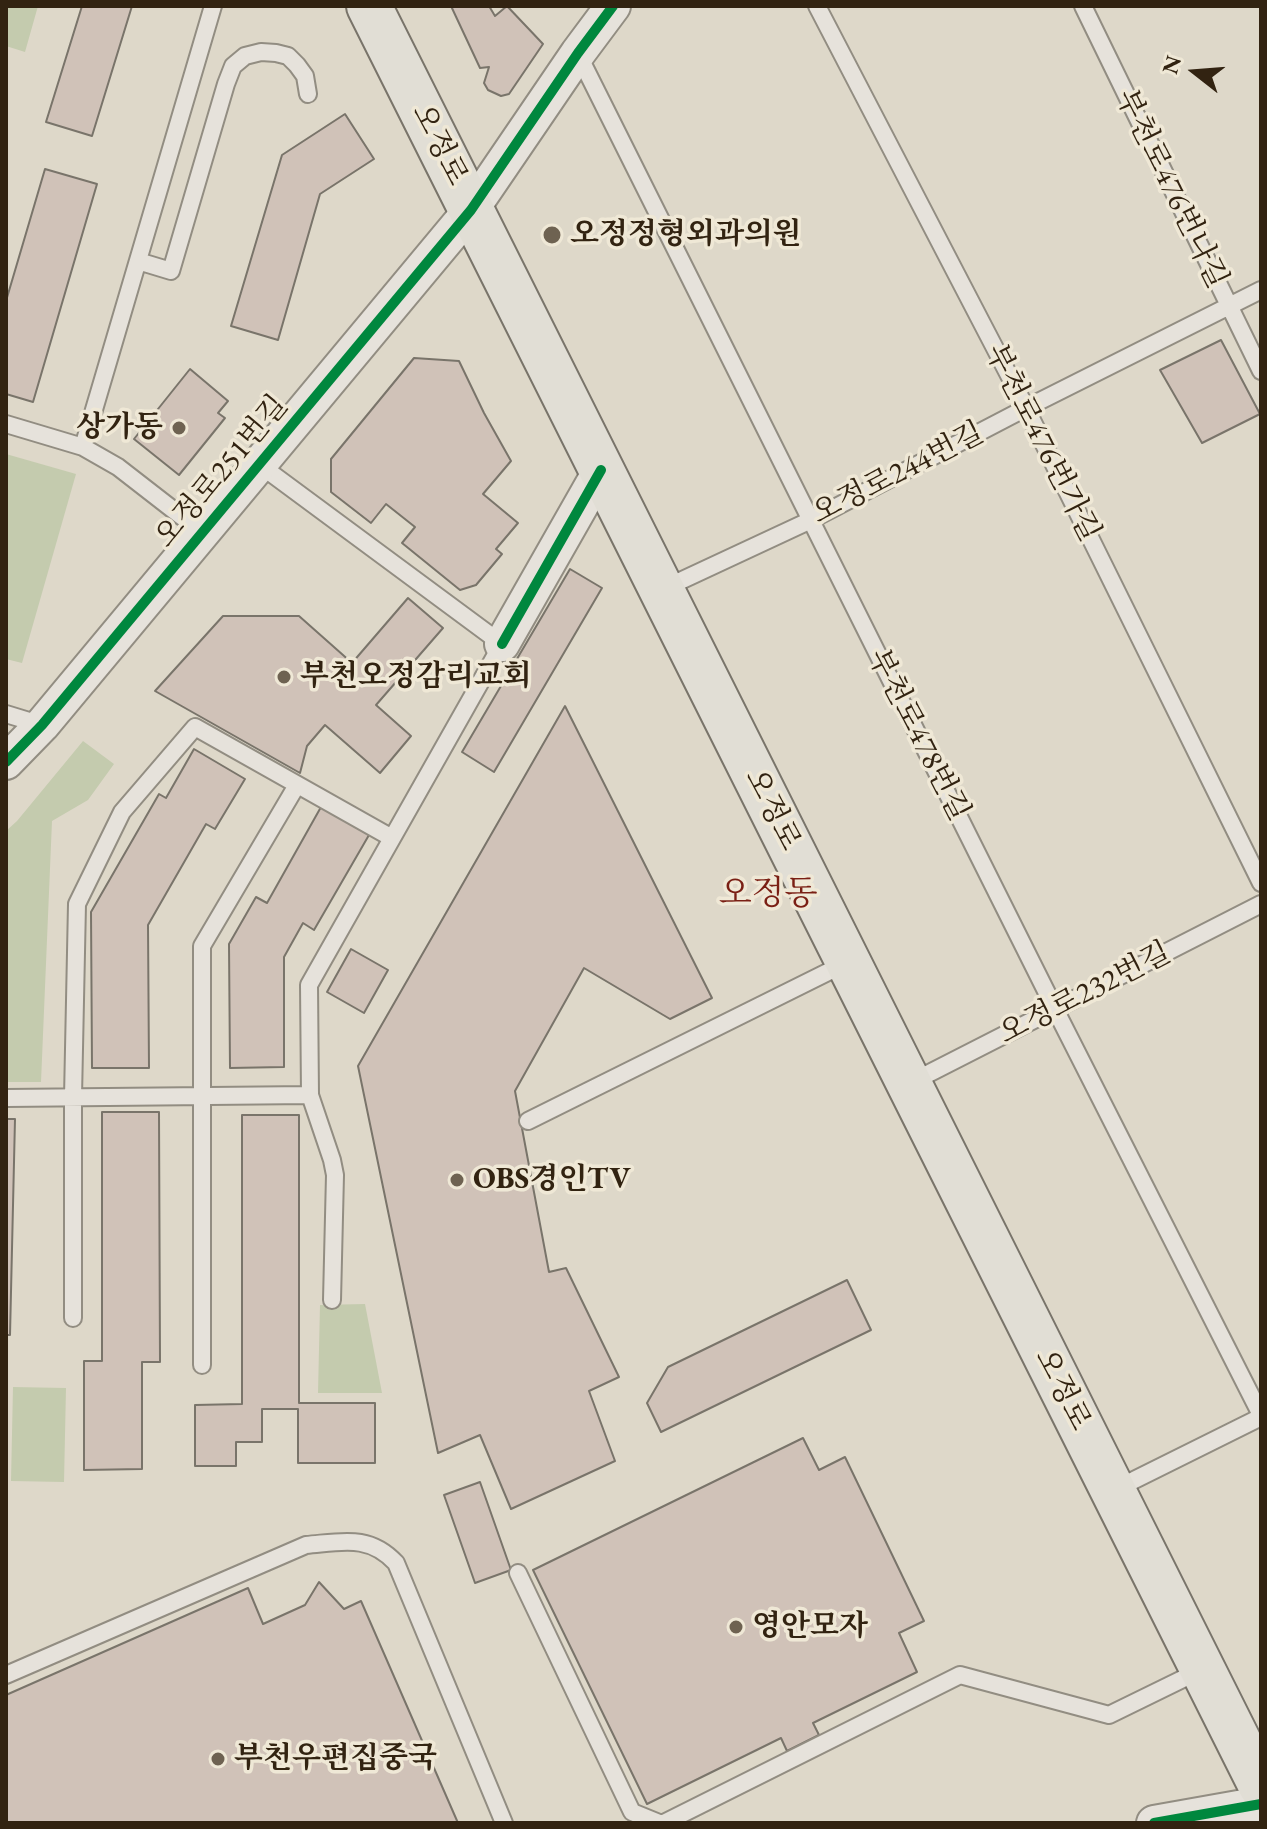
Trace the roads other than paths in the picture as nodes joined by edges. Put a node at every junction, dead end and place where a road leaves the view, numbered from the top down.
1 (213, 6) edge
2 (369, 6) edge
3 (613, 6) edge
4 (817, 6) edge
5 (1083, 6) edge
6 (578, 53) junction
7 (308, 94) dead end
8 (471, 210) junction
9 (138, 261) junction
10 (1261, 290) edge
11 (1228, 306) junction
12 (1261, 371) edge
13 (1026, 408) junction
14 (6, 424) edge
15 (83, 447) junction
16 (260, 465) junction
17 (601, 470) junction
18 (811, 520) junction
19 (203, 533) junction
20 (662, 590) junction
21 (502, 644) junction
22 (6, 714) edge
23 (42, 725) junction
24 (6, 762) edge
25 (297, 785) junction
26 (392, 838) junction
27 (1261, 883) edge
28 (1261, 904) edge
29 (848, 962) junction
30 (1055, 1009) junction
31 (909, 1084) junction
32 (310, 1095) junction
33 (202, 1096) junction
34 (73, 1097) junction
35 (6, 1098) edge
36 (528, 1121) dead end
37 (332, 1300) dead end
38 (73, 1318) dead end
39 (202, 1365) dead end
40 (1261, 1416) edge
41 (1113, 1491) junction
42 (518, 1573) dead end
43 (1202, 1669) junction
44 (6, 1675) edge
45 (1261, 1786) edge
46 (1261, 1804) edge
47 (504, 1823) edge
48 (661, 1823) edge
49 (1154, 1823) edge

1 - 9 lane
2 - 8 main road, 오정로
3 - 6 street, 오정로251번길
4 - 13 lane, 부천로476번가길
5 - 11 lane, 부천로476번나길
6 - 8 street, 오정로251번길
6 - 18 lane, 부천로478번길
7 - 9 lane
8 - 16 street, 오정로251번길
8 - 17 main road, 오정로
9 - 15 lane
10 - 11 lane, 오정로244번길
11 - 12 lane, 부천로476번나길
11 - 13 lane, 오정로244번길
13 - 18 lane, 오정로244번길
13 - 27 lane, 부천로476번가길
14 - 15 lane
15 - 19 lane
16 - 19 street, 오정로251번길
16 - 21 lane
17 - 20 main road, 오정로
17 - 21 street
18 - 20 lane, 오정로244번길
18 - 30 lane, 부천로478번길
19 - 23 street, 오정로251번길
20 - 29 main road, 오정로
21 - 26 lane
22 - 23 lane
23 - 24 street, 오정로251번길
25 - 26 lane
25 - 33 lane
25 - 34 lane
26 - 32 lane
28 - 30 lane, 오정로232번길
29 - 31 main road, 오정로
29 - 36 lane
30 - 31 lane, 오정로232번길
30 - 40 lane, 부천로478번길
31 - 41 main road, 오정로
32 - 33 lane
32 - 37 lane
33 - 34 lane
33 - 39 lane
34 - 35 lane
34 - 38 lane
40 - 41 lane
41 - 43 main road, 오정로
42 - 48 lane
43 - 45 main road, 오정로
43 - 48 lane
44 - 47 lane
46 - 49 street

